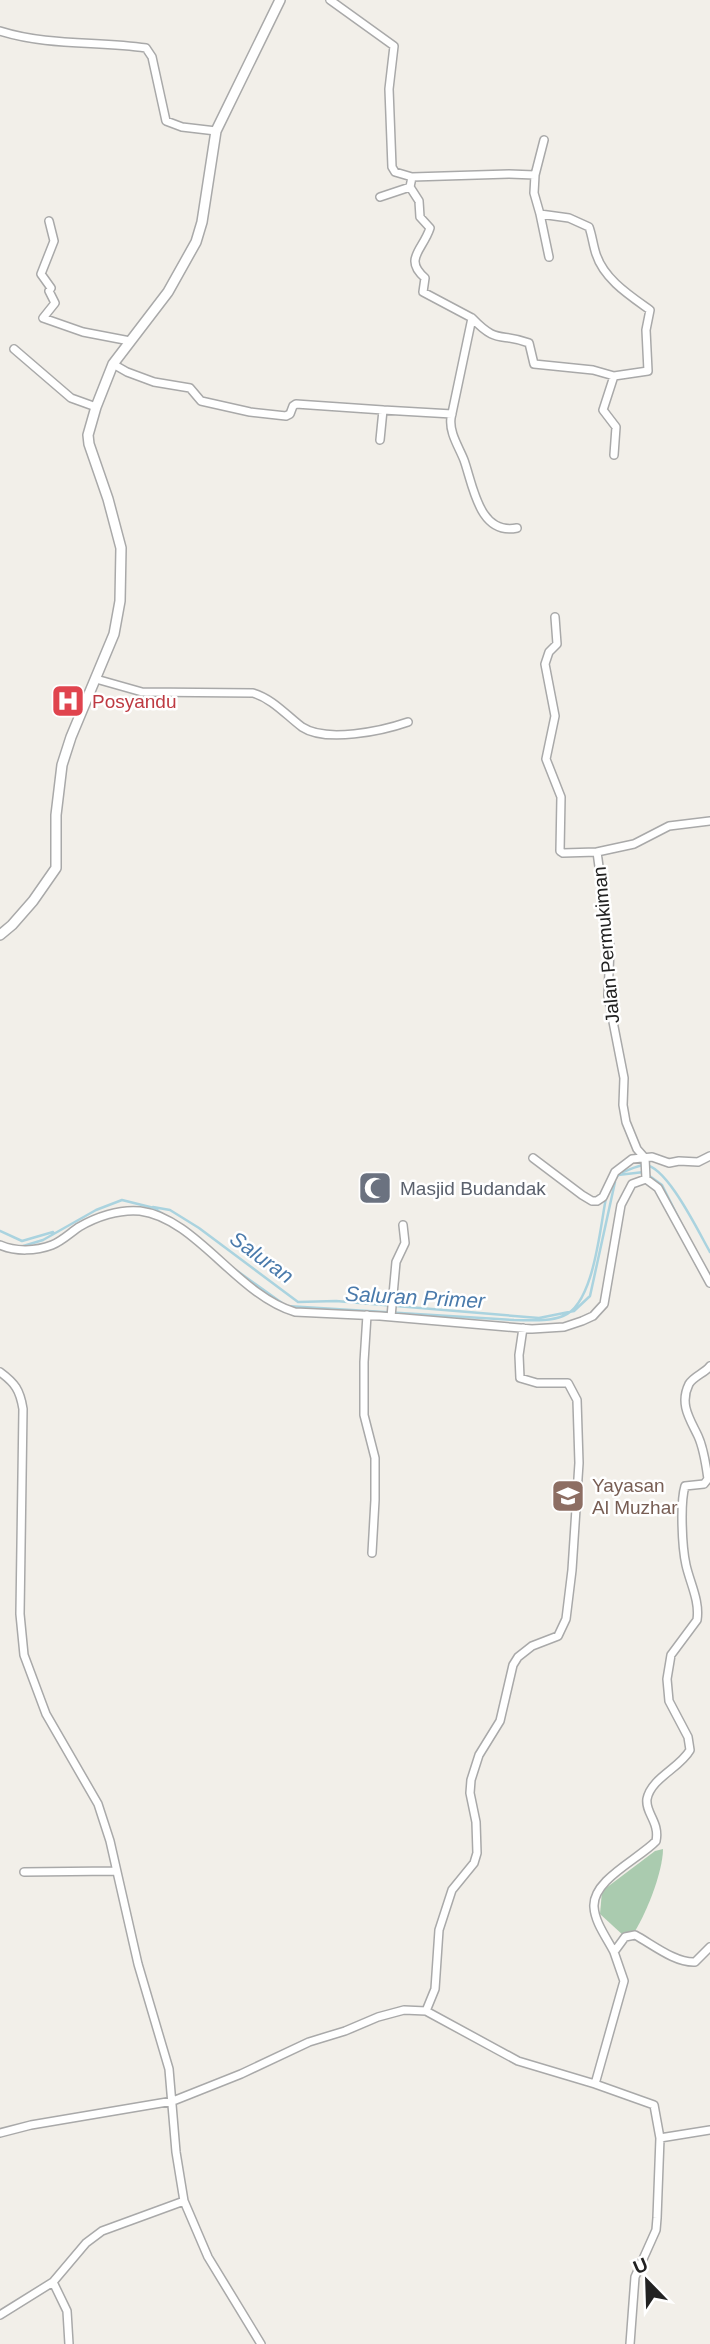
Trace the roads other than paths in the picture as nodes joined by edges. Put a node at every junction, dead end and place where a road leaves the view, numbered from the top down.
1 (280, 0) edge
2 (330, 0) edge
3 (0, 31) edge
4 (216, 131) junction
5 (544, 140) dead end
6 (535, 175) junction
7 (412, 177) junction
8 (410, 187) junction
9 (380, 197) dead end
10 (540, 215) junction
11 (48, 221) dead end
12 (549, 257) dead end
13 (472, 318) junction
14 (130, 341) junction
15 (14, 348) dead end
16 (113, 364) junction
17 (614, 376) junction
18 (96, 407) junction
19 (383, 410) junction
20 (452, 414) junction
21 (380, 440) dead end
22 (614, 455) dead end
23 (517, 528) dead end
24 (555, 617) dead end
25 (96, 679) junction
26 (408, 722) dead end
27 (710, 821) edge
28 (597, 852) junction
29 (0, 935) edge
30 (710, 1156) edge
31 (533, 1158) dead end
32 (645, 1160) junction
33 (646, 1177) junction
34 (403, 1225) dead end
35 (0, 1245) edge
36 (710, 1283) edge
37 (391, 1314) junction
38 (367, 1315) junction
39 (523, 1328) junction
40 (710, 1366) edge
41 (0, 1371) edge
42 (372, 1553) dead end
43 (116, 1871) junction
44 (24, 1872) dead end
45 (710, 1947) edge
46 (614, 1952) junction
47 (426, 2011) junction
48 (595, 2084) junction
49 (173, 2101) junction
50 (710, 2130) edge
51 (0, 2133) edge
52 (660, 2138) junction
53 (184, 2201) junction
54 (53, 2282) junction
55 (0, 2315) edge
56 (69, 2344) edge
57 (261, 2344) edge
58 (630, 2344) edge

1 - 4 street
2 - 7 street
3 - 4 street
4 - 14 street
5 - 6 street
6 - 7 street
6 - 10 street
7 - 8 street
8 - 9 street
8 - 13 street
10 - 12 street
10 - 17 street
11 - 14 street
13 - 17 street
13 - 20 street
14 - 16 street
15 - 18 street
16 - 18 street
16 - 19 street
17 - 22 street
18 - 25 street
19 - 20 street
19 - 21 street
20 - 23 street
24 - 28 street, Jalan Permukiman
25 - 26 street
25 - 29 street
27 - 28 street, Jalan Permukiman
28 - 32 street, Jalan Permukiman
30 - 32 street
31 - 32 street
32 - 33 street, Jalan Permukiman
33 - 36 street
33 - 39 street
34 - 37 street
35 - 38 street
37 - 38 street
37 - 39 street
38 - 42 street
39 - 47 street
40 - 46 street
41 - 43 street
43 - 44 street
43 - 49 street
45 - 46 street
46 - 48 street
47 - 48 street
47 - 49 street
48 - 52 street
49 - 51 street
49 - 53 street
50 - 52 street
52 - 58 street
53 - 54 street
53 - 57 street
54 - 55 street
54 - 56 street

